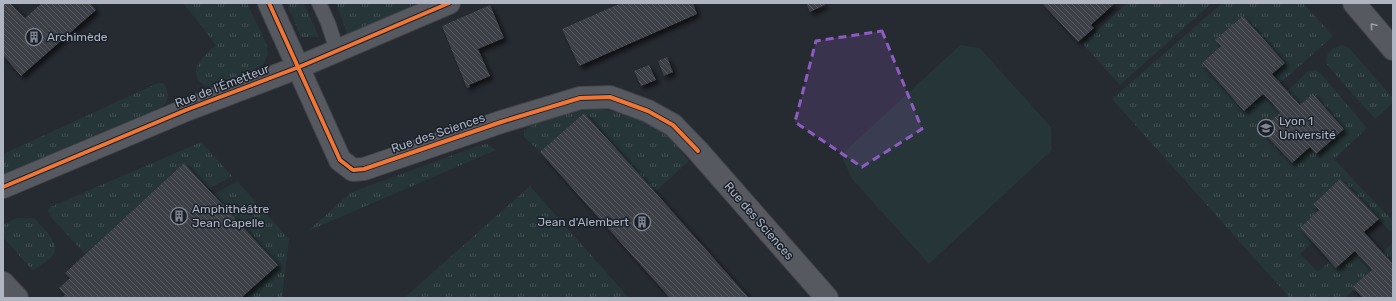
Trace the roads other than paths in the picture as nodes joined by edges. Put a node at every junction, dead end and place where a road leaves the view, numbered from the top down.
1 (270, 3) edge
2 (319, 3) edge
3 (449, 3) edge
4 (1354, 3) edge
5 (1393, 49) edge
6 (337, 50) junction
7 (298, 67) junction
8 (3, 187) edge
9 (3, 283) edge
10 (16, 298) edge
11 (827, 298) edge

1 - 7 street, Rue des Sciences
2 - 6 lane
3 - 6 street, Rue de l'Émetteur
5 -> 4 street
6 - 7 street, Rue de l'Émetteur
7 - 8 street, Rue de l'Émetteur
7 - 11 street, Rue des Sciences
9 - 10 street

